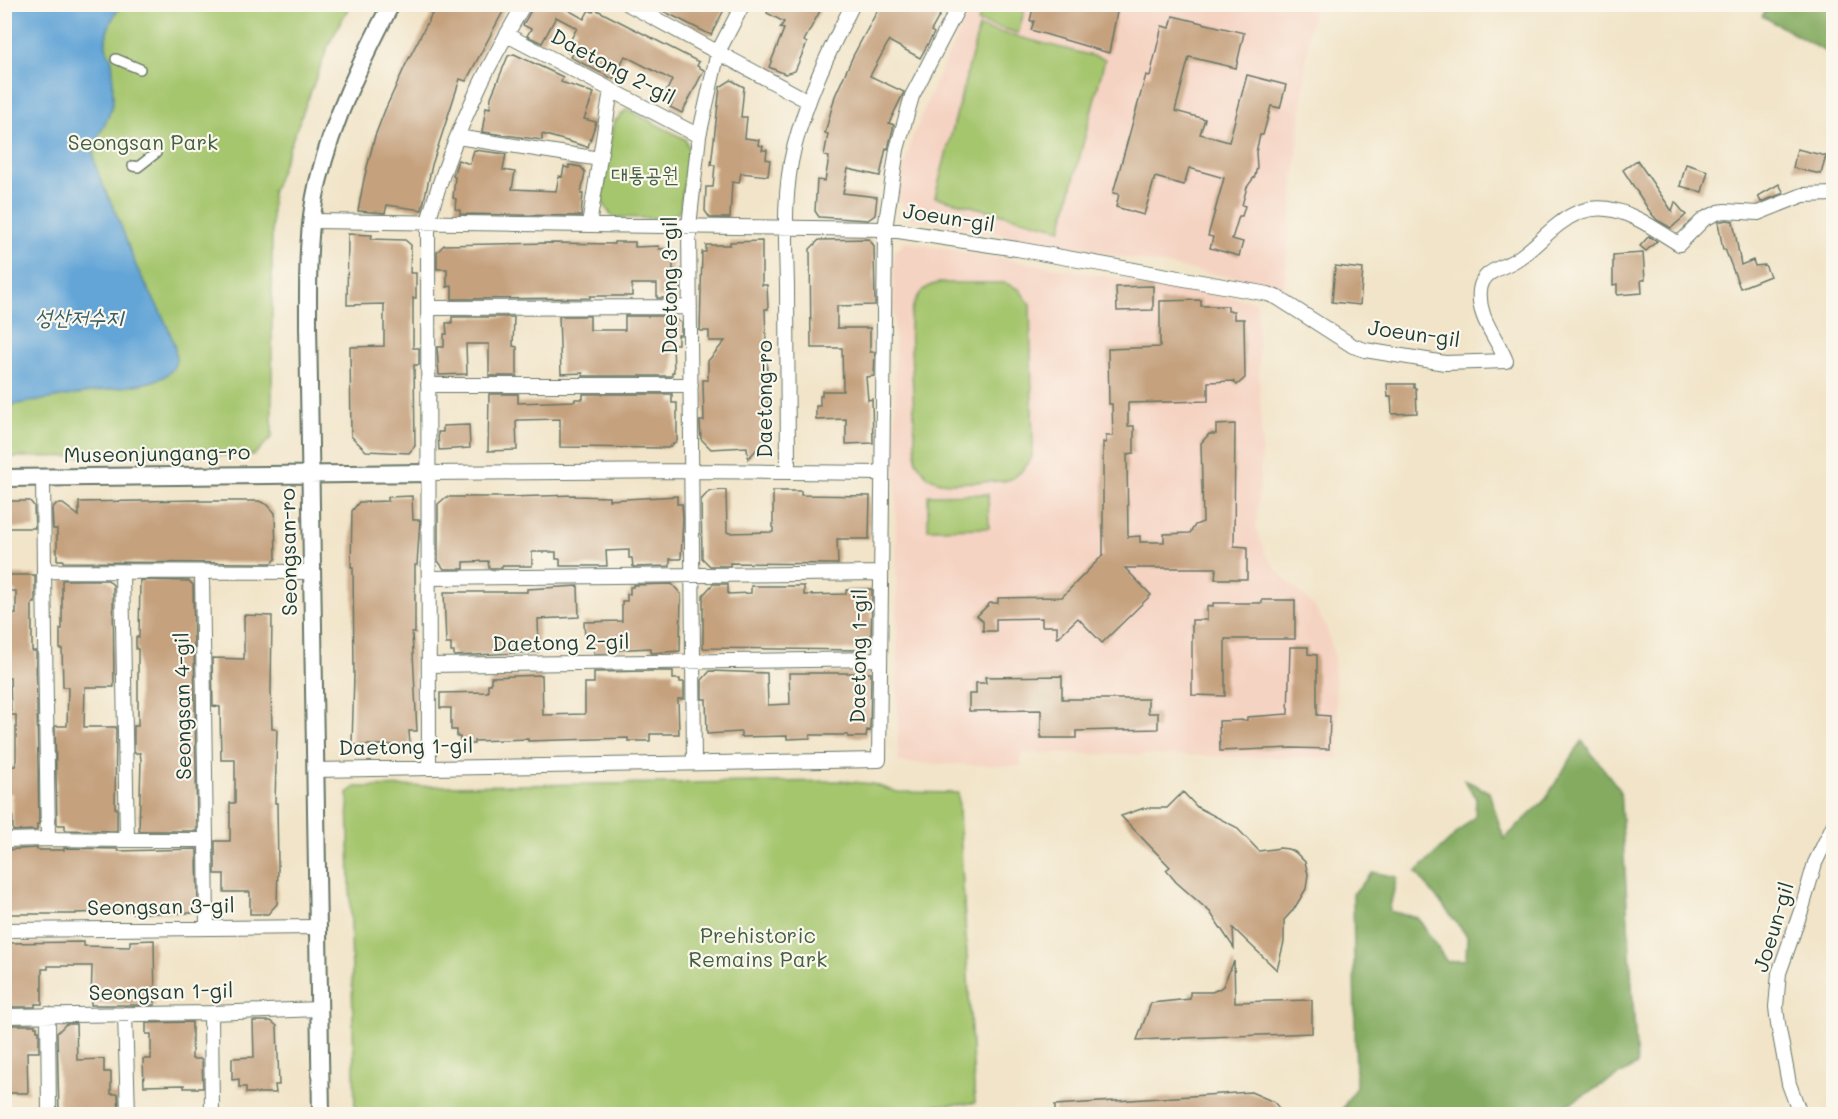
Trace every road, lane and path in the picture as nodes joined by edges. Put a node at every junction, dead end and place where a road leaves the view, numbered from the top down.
1 (392, 4) edge
2 (524, 4) edge
3 (628, 4) edge
4 (743, 4) edge
5 (853, 4) edge
6 (960, 4) edge
7 (507, 35) junction
8 (718, 52) junction
9 (116, 59) dead end
10 (140, 69) dead end
11 (611, 90) junction
12 (808, 101) junction
13 (699, 136) junction
14 (457, 137) junction
15 (156, 153) dead end
16 (600, 159) junction
17 (133, 166) dead end
18 (1833, 194) edge
19 (312, 221) junction
20 (428, 222) junction
21 (589, 225) junction
22 (689, 226) junction
23 (786, 228) junction
24 (885, 229) junction
25 (690, 307) junction
26 (428, 308) junction
27 (428, 385) junction
28 (690, 385) junction
29 (691, 471) junction
30 (788, 472) junction
31 (882, 472) junction
32 (429, 473) junction
33 (310, 474) junction
34 (4, 478) edge
35 (43, 478) junction
36 (44, 572) junction
37 (202, 572) junction
38 (312, 572) junction
39 (122, 573) junction
40 (881, 573) junction
41 (692, 575) junction
42 (429, 578) junction
43 (880, 659) junction
44 (693, 662) junction
45 (429, 665) junction
46 (694, 763) junction
47 (429, 768) junction
48 (315, 770) junction
49 (1833, 824) edge
50 (48, 839) junction
51 (4, 840) edge
52 (127, 840) junction
53 (206, 840) junction
54 (318, 927) junction
55 (207, 928) junction
56 (4, 930) edge
57 (319, 1009) junction
58 (211, 1013) junction
59 (48, 1014) junction
60 (125, 1014) junction
61 (4, 1016) edge
62 (49, 1114) edge
63 (128, 1114) edge
64 (212, 1114) edge
65 (321, 1114) edge
66 (1800, 1114) edge

1 - 19 street, Seongsan-ro
2 - 7 street
3 - 8 street
4 - 8 street, Daetong 3-gil
5 - 12 street, Daetong-ro
6 - 24 street, Daetong 1-gil
7 - 11 street, Daetong 2-gil
7 - 14 street
8 - 12 street
8 - 13 street, Daetong 3-gil
9 - 10 street
11 - 13 street, Daetong 2-gil
11 - 16 street
12 - 23 street, Daetong-ro
13 - 22 street, Daetong 3-gil
14 - 16 street
14 - 20 street
15 - 17 street
16 - 21 street
18 - 24 street, Joeun-gil
19 - 20 street
19 - 33 street, Seongsan-ro
20 - 21 street
20 - 26 street
21 - 22 street
22 - 23 street
22 - 25 street, Daetong 3-gil
23 - 24 street
23 - 30 street, Daetong-ro
24 - 31 street, Daetong 1-gil
25 - 26 street
25 - 28 street, Daetong 3-gil
26 - 27 street
27 - 28 street
27 - 32 street
28 - 29 street, Daetong 3-gil
29 - 30 street, Daetong-ro
29 - 32 street, Daetong-ro
29 - 41 street, Daetong 3-gil
30 - 31 street
31 - 40 street, Daetong 1-gil
32 - 33 street, Daetong-ro
32 - 42 street
33 - 35 street, Museonjungang-ro
33 - 38 street, Seongsan-ro
34 - 35 street, Museonjungang-ro
35 - 36 street
36 - 39 street
36 - 50 street
37 - 38 street
37 - 39 street
37 - 53 street, Seongsan 4-gil
38 - 48 street, Seongsan-ro
39 - 52 street
40 - 41 street
40 - 43 street, Daetong 1-gil
41 - 42 street
41 - 44 street, Daetong 3-gil
42 - 45 street
43 - 44 street
43 - 46 street, Daetong 1-gil
44 - 45 street, Daetong 2-gil
44 - 46 street, Daetong 3-gil
45 - 47 street
46 - 47 street, Daetong 1-gil
47 - 48 street, Daetong 1-gil
48 - 54 street, Seongsan-ro
49 - 66 street, Joeun-gil
50 - 51 street
50 - 52 street
52 - 53 street
53 - 55 street, Seongsan 4-gil
54 - 55 street, Seongsan 3-gil
54 - 57 street, Seongsan-ro
55 - 56 street, Seongsan 3-gil
57 - 58 street, Seongsan 1-gil
57 - 65 street, Seongsan-ro
58 - 60 street, Seongsan 1-gil
58 - 64 street
59 - 60 street, Seongsan 1-gil
59 - 61 street, Seongsan 1-gil
59 - 62 street
60 - 63 street

